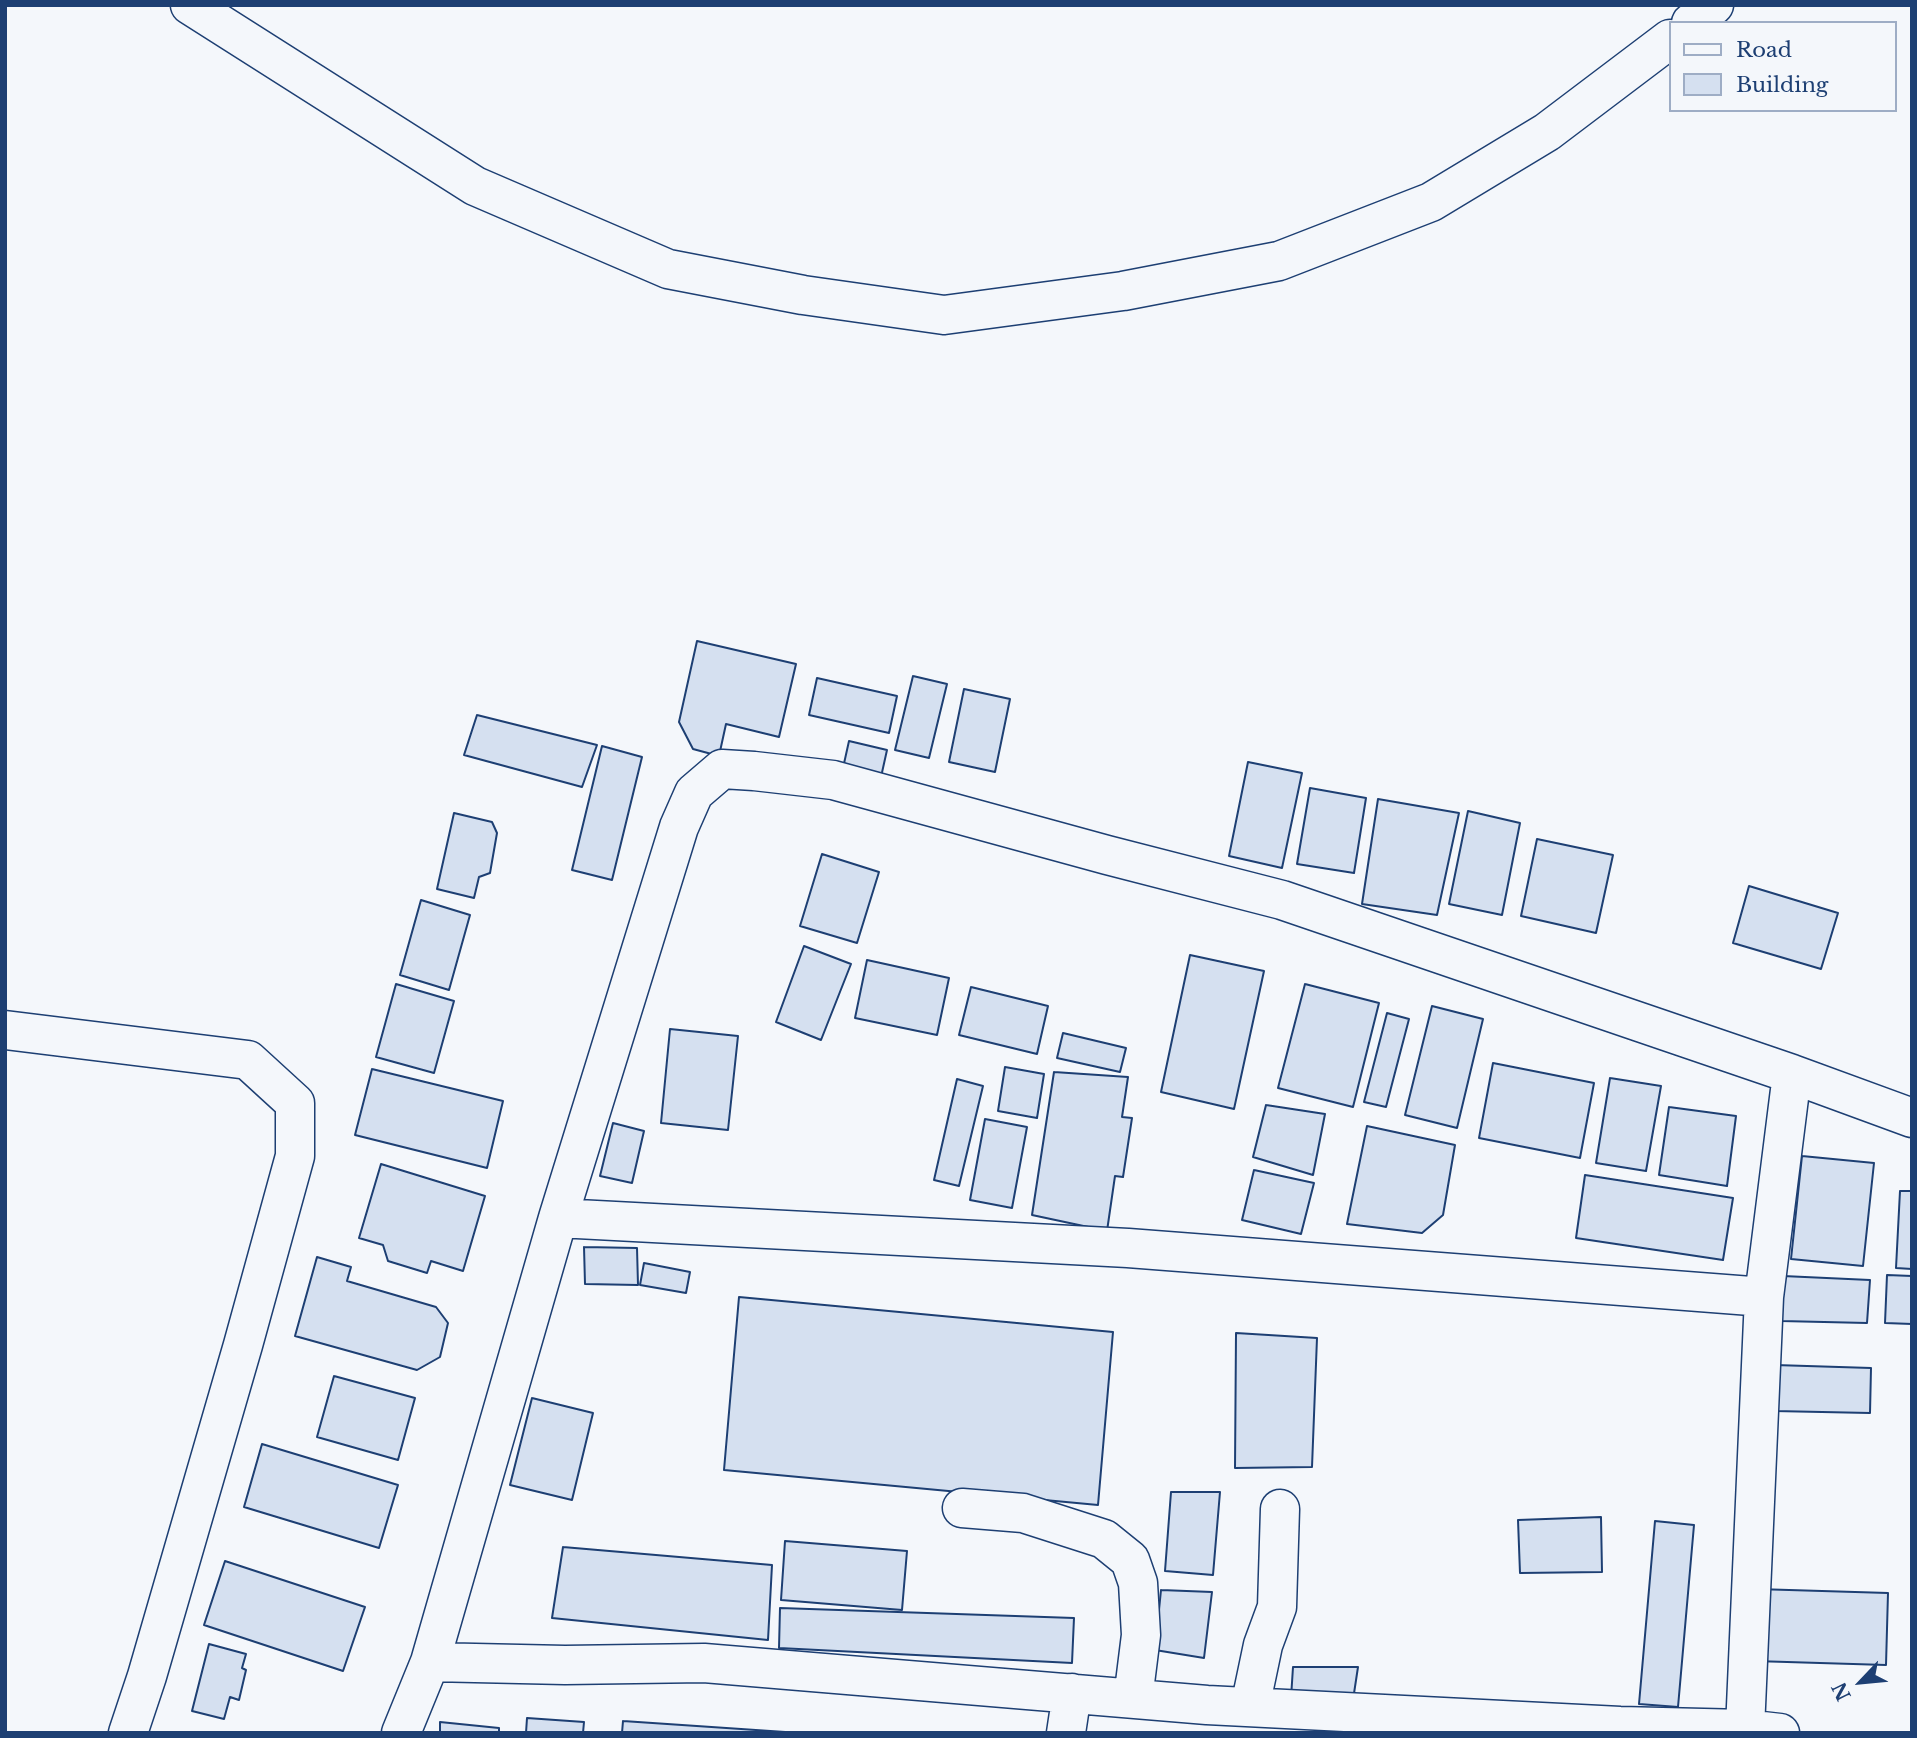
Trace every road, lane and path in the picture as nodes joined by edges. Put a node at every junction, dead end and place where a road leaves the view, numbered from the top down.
1 (190, 5) edge
2 (1714, 5) edge
3 (1694, 21) edge
4 (1668, 41) edge
5 (5, 1030) edge
6 (1792, 1074) junction
7 (1912, 1118) edge
8 (558, 1218) junction
9 (1764, 1297) junction
10 (962, 1508) dead end
11 (1280, 1509) dead end
12 (430, 1661) junction
13 (1072, 1693) junction
14 (1133, 1699) junction
15 (1250, 1707) junction
16 (1207, 1719) edge
17 (1305, 1722) edge
18 (1620, 1729) edge
19 (1762, 1731) edge
20 (128, 1733) edge
21 (401, 1733) edge
22 (1066, 1733) edge

1 - 4 street
2 - 3 street
5 - 20 street
6 - 7 street
6 - 8 street
6 - 9 street
8 - 9 street
8 - 12 street
9 - 19 street
10 - 14 street
11 - 15 street
12 - 13 street
12 - 21 street
13 - 14 street
13 - 22 street
14 - 16 street
15 - 16 street
15 - 17 street
17 - 18 street
18 - 19 street

